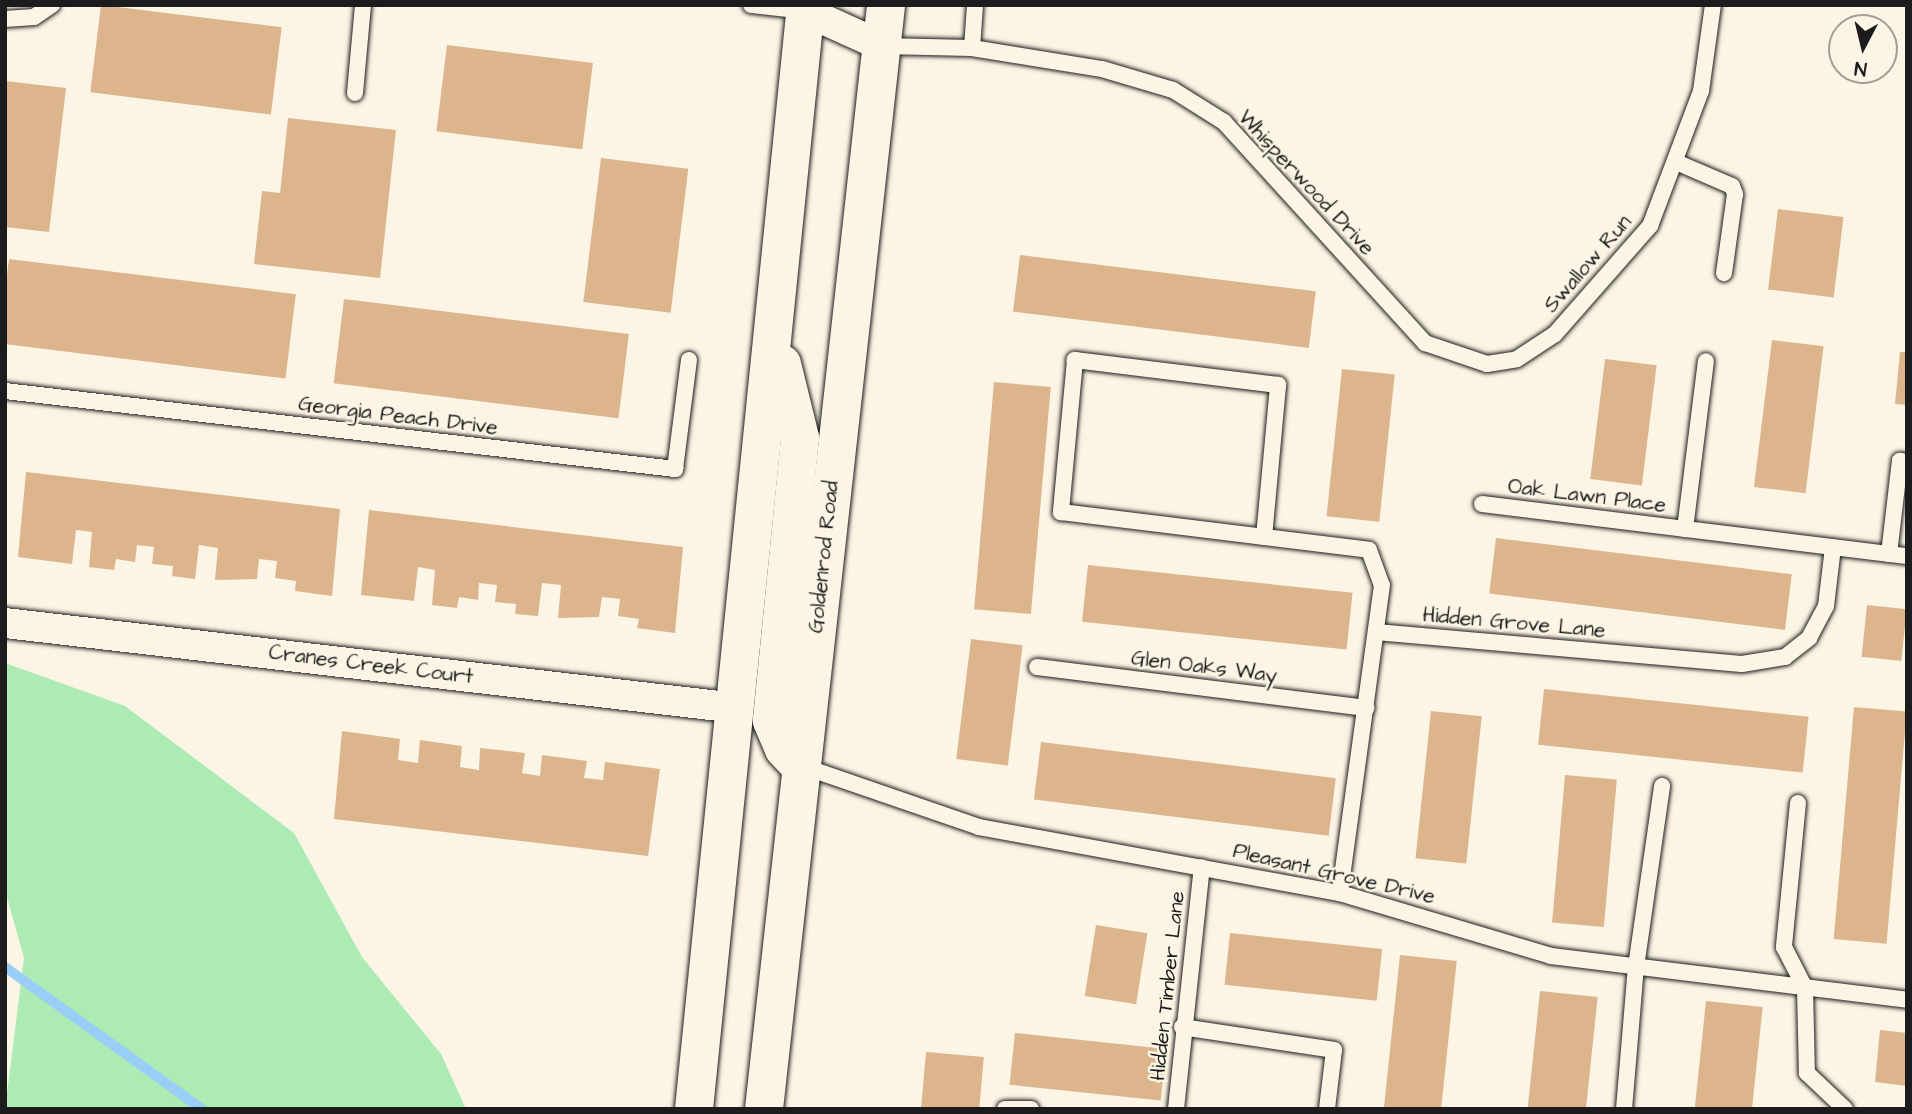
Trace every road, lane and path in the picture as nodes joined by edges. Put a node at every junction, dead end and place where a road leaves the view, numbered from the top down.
1 (52, 5) edge
2 (363, 5) edge
3 (751, 5) edge
4 (886, 5) edge
5 (975, 5) edge
6 (1713, 5) edge
7 (806, 8) edge
8 (5, 19) edge
9 (882, 46) junction
10 (972, 48) junction
11 (355, 93) dead end
12 (1676, 162) junction
13 (1724, 273) dead end
14 (775, 339) junction
15 (1425, 343) joint
16 (689, 360) dead end
17 (1706, 361) dead end
18 (5, 391) edge
19 (1907, 462) edge
20 (1482, 504) dead end
21 (1685, 529) junction
22 (1264, 537) junction
23 (1833, 547) junction
24 (1889, 554) junction
25 (1907, 556) edge
26 (5, 623) edge
27 (1376, 632) junction
28 (1037, 667) dead end
29 (736, 708) junction
30 (1366, 708) junction
31 (800, 766) junction
32 (1662, 786) dead end
33 (1798, 803) dead end
34 (1202, 867) junction
35 (1340, 892) junction
36 (1636, 967) junction
37 (1805, 988) junction
38 (1907, 1000) edge
39 (1182, 1027) junction
40 (694, 1109) edge
41 (764, 1109) edge
42 (1004, 1109) edge
43 (1031, 1109) edge
44 (1176, 1109) edge
45 (1327, 1109) edge
46 (1624, 1109) edge
47 (1845, 1109) edge

1 - 8 lane
2 - 11 lane
3 - 7 lane
4 - 9 main road, Goldenrod Road
5 - 10 lane
6 - 12 lane, Swallow Run
7 - 9 street
7 - 14 main road
9 - 10 lane, Whisperwood Drive
9 - 31 main road, Goldenrod Road
10 - 15 lane, Whisperwood Drive
12 - 13 lane
12 - 15 lane, Swallow Run
14 - 29 main road
14 - 31 main road
16 - 18 lane, Georgia Peach Drive
17 - 21 lane, Oak Lawn Place
19 - 24 lane
20 - 21 lane, Oak Lawn Place
21 - 23 lane, Oak Lawn Place
22 - 22 lane
22 - 27 lane
23 - 24 lane, Oak Lawn Place
23 - 27 lane, Hidden Grove Lane
24 - 25 lane, Oak Lawn Place
26 - 29 street, Cranes Creek Court
27 - 30 lane
28 - 30 lane, Glen Oaks Way
29 - 40 main road
30 - 35 lane
31 - 34 lane, Pleasant Grove Drive
31 - 41 main road, Goldenrod Road
32 - 36 lane
33 - 37 lane
34 - 35 lane, Pleasant Grove Drive
34 - 39 lane, Hidden Timber Lane
35 - 36 lane, Pleasant Grove Drive
36 - 37 lane, Pleasant Grove Drive
36 - 46 lane
37 - 38 lane, Pleasant Grove Drive
37 - 47 lane
39 - 44 lane, Hidden Timber Lane
39 - 45 lane
42 - 43 lane

